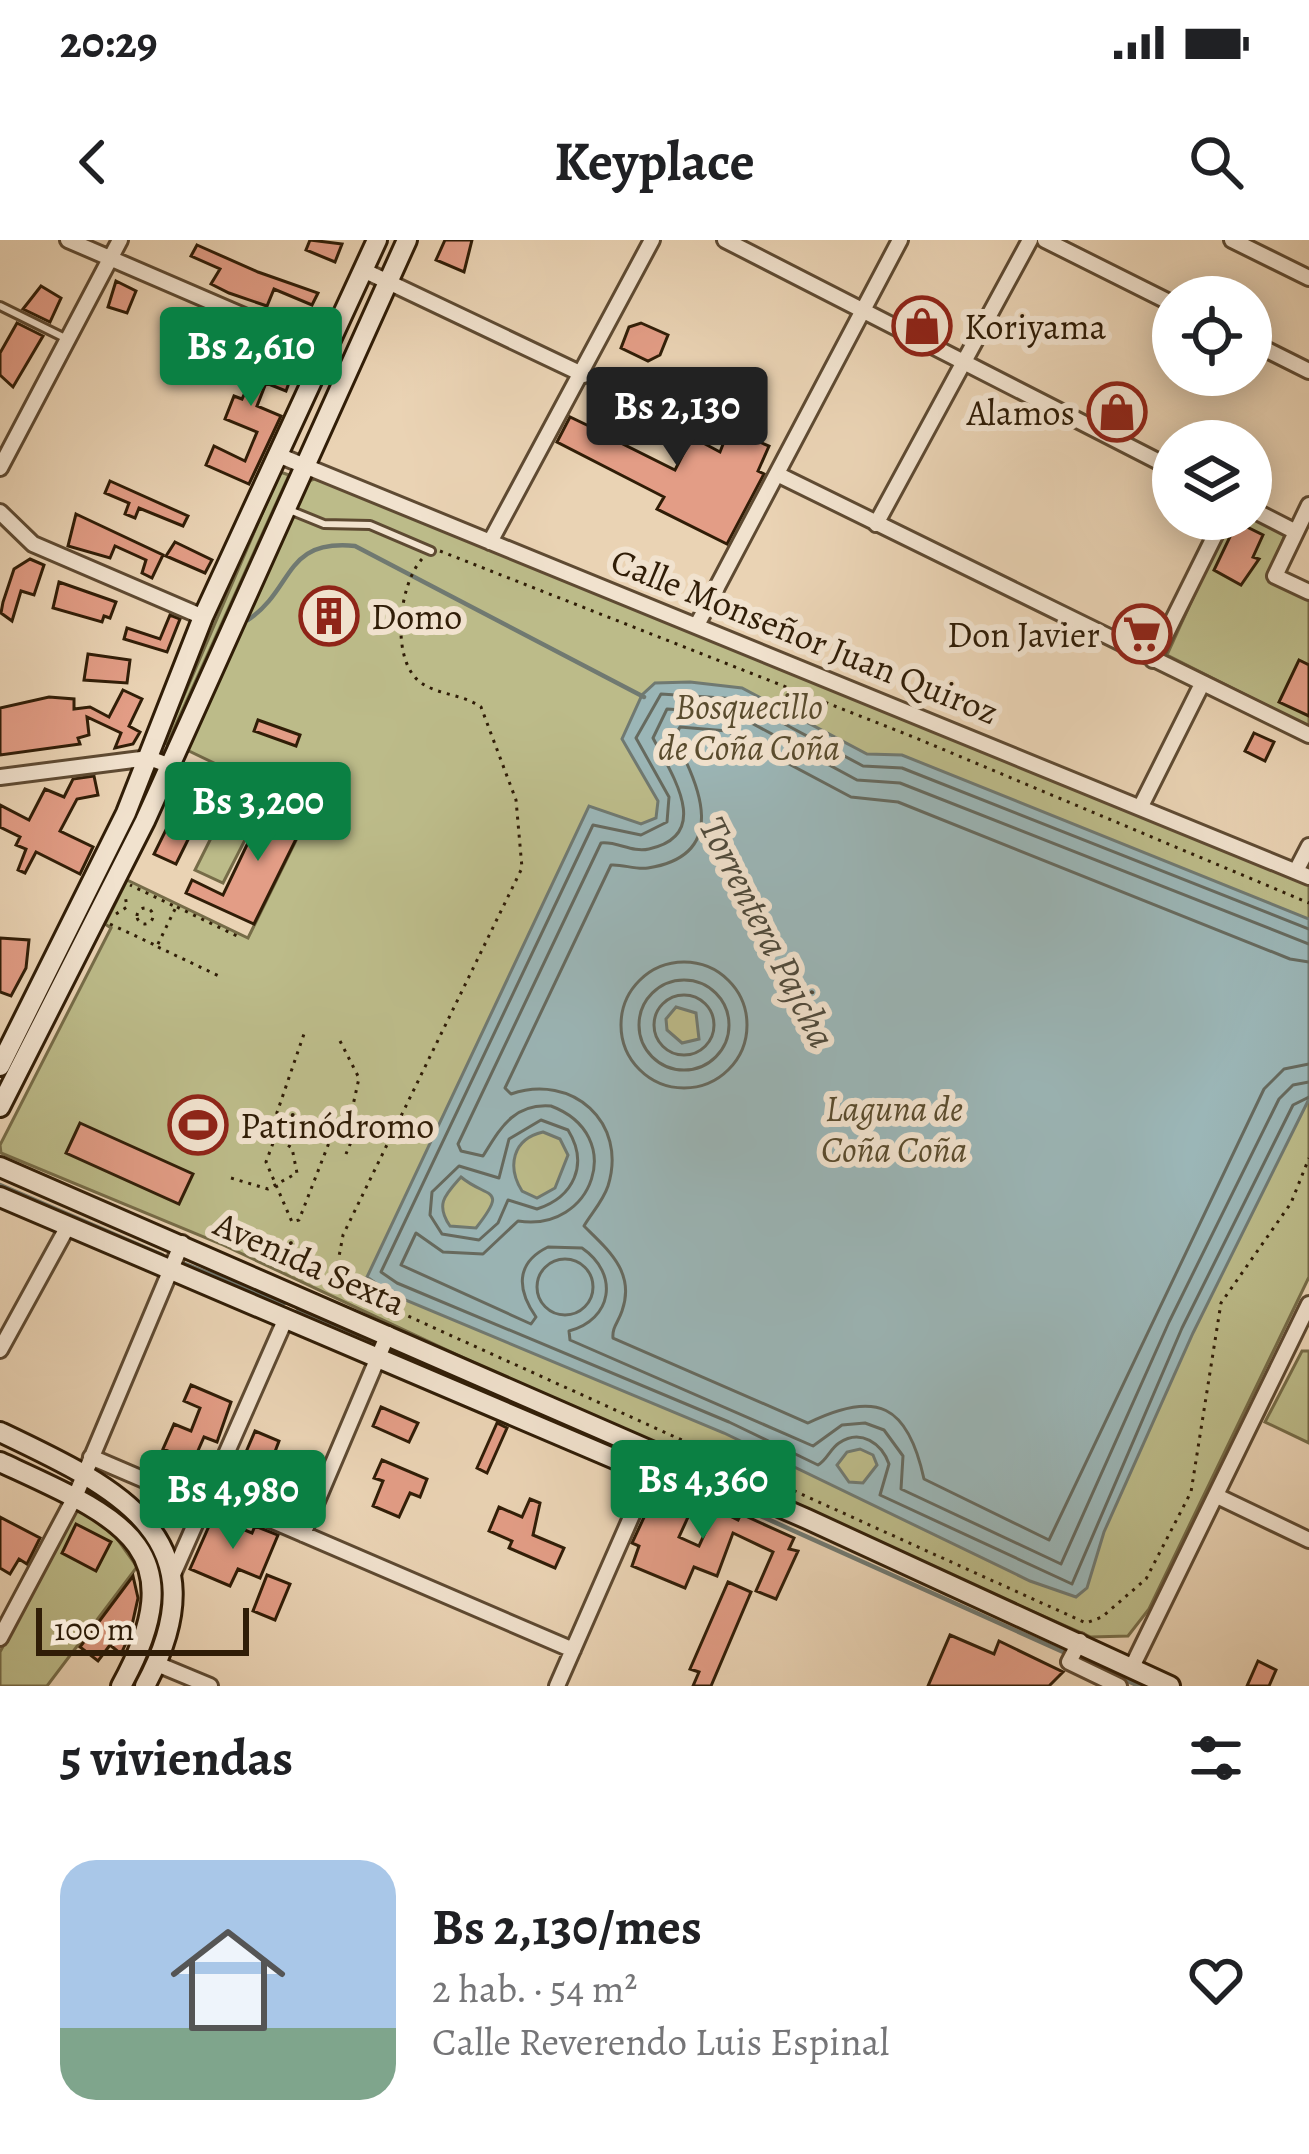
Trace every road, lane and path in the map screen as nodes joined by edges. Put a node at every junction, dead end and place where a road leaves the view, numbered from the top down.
1 (68, 240) edge
2 (120, 240) edge
3 (377, 240) edge
4 (407, 240) edge
5 (652, 240) edge
6 (725, 240) edge
7 (900, 240) edge
8 (1030, 240) edge
9 (1046, 240) edge
10 (1232, 240) edge
11 (110, 257) junction
12 (363, 270) junction
13 (1309, 278) edge
14 (387, 282) junction
15 (1152, 293) edge
16 (0, 306) edge
17 (862, 312) junction
18 (67, 338) junction
19 (325, 351) junction
20 (1272, 352) edge
21 (962, 364) junction
22 (1309, 371) edge
23 (584, 375) junction
24 (278, 455) junction
25 (1152, 459) edge
26 (303, 466) junction
27 (0, 468) edge
28 (779, 475) junction
29 (1309, 505) edge
30 (284, 507) junction
31 (0, 512) edge
32 (1272, 520) edge
33 (876, 524) junction
34 (1296, 532) junction
35 (1212, 540) edge
36 (490, 542) junction
37 (431, 551) junction
38 (1309, 592) edge
39 (202, 616) junction
40 (697, 625) junction
41 (1153, 660) junction
42 (1202, 684) junction
43 (1309, 735) edge
44 (148, 758) junction
45 (168, 765) junction
46 (0, 777) edge
47 (1141, 806) junction
48 (1309, 846) edge
49 (1302, 874) edge
50 (129, 884) dead end
51 (124, 893) dead end
52 (154, 896) junction
53 (1309, 903) edge
54 (127, 907) junction
55 (176, 907) junction
56 (148, 909) junction
57 (138, 913) junction
58 (114, 914) dead end
59 (151, 919) junction
60 (141, 922) junction
61 (110, 924) dead end
62 (167, 926) junction
63 (135, 936) junction
64 (239, 937) dead end
65 (157, 946) junction
66 (221, 977) dead end
67 (305, 1031) dead end
68 (340, 1040) dead end
69 (0, 1066) edge
70 (0, 1107) edge
71 (352, 1112) junction
72 (276, 1135) junction
73 (346, 1154) dead end
74 (1309, 1158) edge
75 (0, 1167) edge
76 (297, 1173) junction
77 (231, 1178) dead end
78 (315, 1179) junction
79 (278, 1188) junction
80 (0, 1196) edge
81 (68, 1226) junction
82 (176, 1258) junction
83 (1309, 1304) edge
84 (286, 1318) junction
85 (1303, 1330) edge
86 (383, 1345) junction
87 (0, 1350) edge
88 (0, 1432) edge
89 (586, 1436) junction
90 (658, 1455) junction
91 (0, 1462) edge
92 (88, 1465) junction
93 (218, 1471) junction
94 (650, 1474) junction
95 (1216, 1496) junction
96 (75, 1497) junction
97 (206, 1499) junction
98 (312, 1511) junction
99 (303, 1534) junction
100 (1309, 1540) edge
101 (174, 1572) junction
102 (0, 1638) edge
103 (1076, 1648) junction
104 (573, 1650) junction
105 (158, 1664) junction
106 (1132, 1666) junction
107 (121, 1686) edge
108 (146, 1686) edge
109 (210, 1686) edge
110 (557, 1686) edge
111 (1119, 1686) edge
112 (1170, 1686) edge

1 - 11 street
2 - 11 street
3 - 12 main road
4 - 14 main road
5 - 23 street
6 - 17 street
7 - 17 street
8 - 21 street
9 - 15 street
10 - 13 street
11 - 18 street
11 - 19 street
12 - 14 street
12 - 19 main road
14 - 23 street
14 - 26 main road
16 - 18 lane
17 - 21 street
17 - 28 street
18 - 27 street
19 - 24 main road
20 - 22 street
21 - 25 street
21 - 33 street
23 - 36 street
24 - 26 street, Calle Monseñor Juan Quiroz
24 - 39 main road
26 - 30 main road
26 - 36 street, Calle Monseñor Juan Quiroz
28 - 33 street
28 - 40 street
29 - 34 street
30 - 37 lane
30 - 45 main road
31 - 39 street
32 - 34 street
33 - 41 street
34 - 38 street
35 - 41 street
36 - 40 street, Calle Monseñor Juan Quiroz
37 - 53 path
37 - 74 path
39 - 44 main road
40 - 47 street, Calle Monseñor Juan Quiroz
41 - 42 street
42 - 43 street
42 - 47 street
44 - 45 street
44 - 46 street
44 - 69 main road
45 - 70 main road
47 - 49 street, Calle Monseñor Juan Quiroz
48 - 49 street
50 - 52 path
51 - 54 path
52 - 55 path
52 - 56 path
54 - 57 path
54 - 58 path
55 - 62 path
55 - 64 path
56 - 57 path
56 - 59 path
57 - 60 path
59 - 60 path
59 - 62 path
60 - 63 path
61 - 63 path
62 - 65 path
63 - 65 path
65 - 66 path
67 - 72 path
68 - 71 path
71 - 73 path
71 - 78 path
72 - 76 path
72 - 79 path
75 - 82 main road, Avenida Sexta
76 - 78 path
76 - 79 path
77 - 79 path
78 - 79 path
80 - 81 main road, Avenida Sexta
81 - 82 main road, Avenida Sexta
81 - 87 street
82 - 84 main road, Avenida Sexta
82 - 86 main road, Avenida Sexta
82 - 92 street
83 - 85 street
84 - 86 main road, Avenida Sexta
84 - 93 street
85 - 95 street
86 - 89 main road, Avenida Sexta
86 - 98 street
88 - 92 main road
89 - 90 main road, Avenida Sexta
89 - 94 main road, Avenida Sexta
90 - 94 main road
90 - 103 main road, Avenida Sexta
91 - 96 main road
92 - 96 street
92 - 97 street
92 - 101 main road
93 - 97 street
93 - 98 street
94 - 104 street
95 - 100 street
95 - 106 street
96 - 102 street
96 - 107 main road
97 - 99 street
97 - 101 street
98 - 99 street
99 - 104 street
101 - 105 main road
103 - 106 main road, Avenida Sexta
103 - 111 street, Avenida Sexta
104 - 110 street
105 - 108 main road
105 - 109 street
106 - 112 main road, Avenida Sexta

